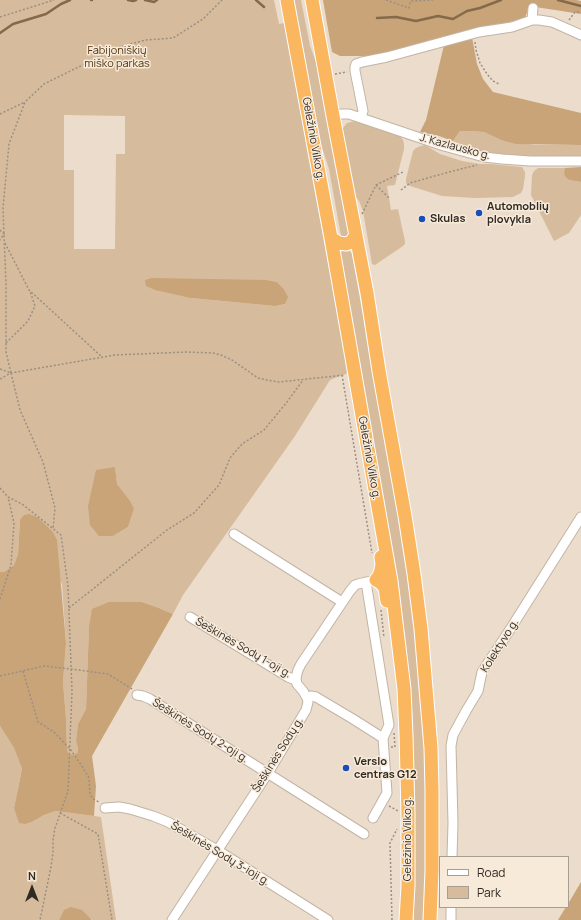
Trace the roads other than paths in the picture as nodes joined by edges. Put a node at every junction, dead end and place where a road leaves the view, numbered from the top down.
1 (287, 0) edge
2 (312, 0) edge
3 (533, 8) dead end
4 (532, 20) junction
5 (581, 35) edge
6 (333, 116) junction
7 (361, 117) junction
8 (581, 161) edge
9 (356, 235) junction
10 (331, 238) junction
11 (380, 516) junction
12 (581, 517) edge
13 (234, 534) dead end
14 (371, 581) junction
15 (342, 602) junction
16 (190, 617) dead end
17 (398, 639) junction
18 (296, 678) junction
19 (137, 695) road end
20 (307, 698) junction
21 (383, 738) junction
22 (268, 773) junction
23 (102, 804) road end
24 (373, 818) dead end
25 (364, 834) dead end
26 (217, 850) junction
27 (452, 856) edge
28 (451, 908) edge
29 (172, 920) edge
30 (328, 920) edge
31 (406, 920) edge
32 (430, 920) edge
33 (451, 920) edge

1 - 10 highway, Geležinio Vilko g.
2 - 6 highway
3 - 4 street
4 - 5 street
4 - 7 street
6 - 7 street, J. Kazlausko g.
6 - 9 highway
7 - 8 street, J. Kazlausko g.
9 - 10 highway
9 - 32 highway
10 - 11 highway, Geležinio Vilko g.
11 - 14 highway
11 - 17 highway, Geležinio Vilko g.
12 - 27 street, Kolektyvo g.
13 - 15 street
14 - 15 street
14 - 17 highway
14 - 21 street
15 - 18 street
16 - 18 street, Šeškinės Sodų 1-oji g.
17 - 31 highway, Geležinio Vilko g.
18 - 20 street
19 - 22 street, Šeškinės Sodų 2-oji g.
20 - 21 street
20 - 22 street, Šeškinės Sodų g.
21 - 24 street
22 - 25 street, Šeškinės Sodų 2-oji g.
22 - 26 street, Šeškinės Sodų g.
23 - 26 street, Šeškinės Sodų 3-ioji g.
26 - 29 street, Šeškinės Sodų g.
26 - 30 street, Šeškinės Sodų 3-ioji g.
28 - 33 street

